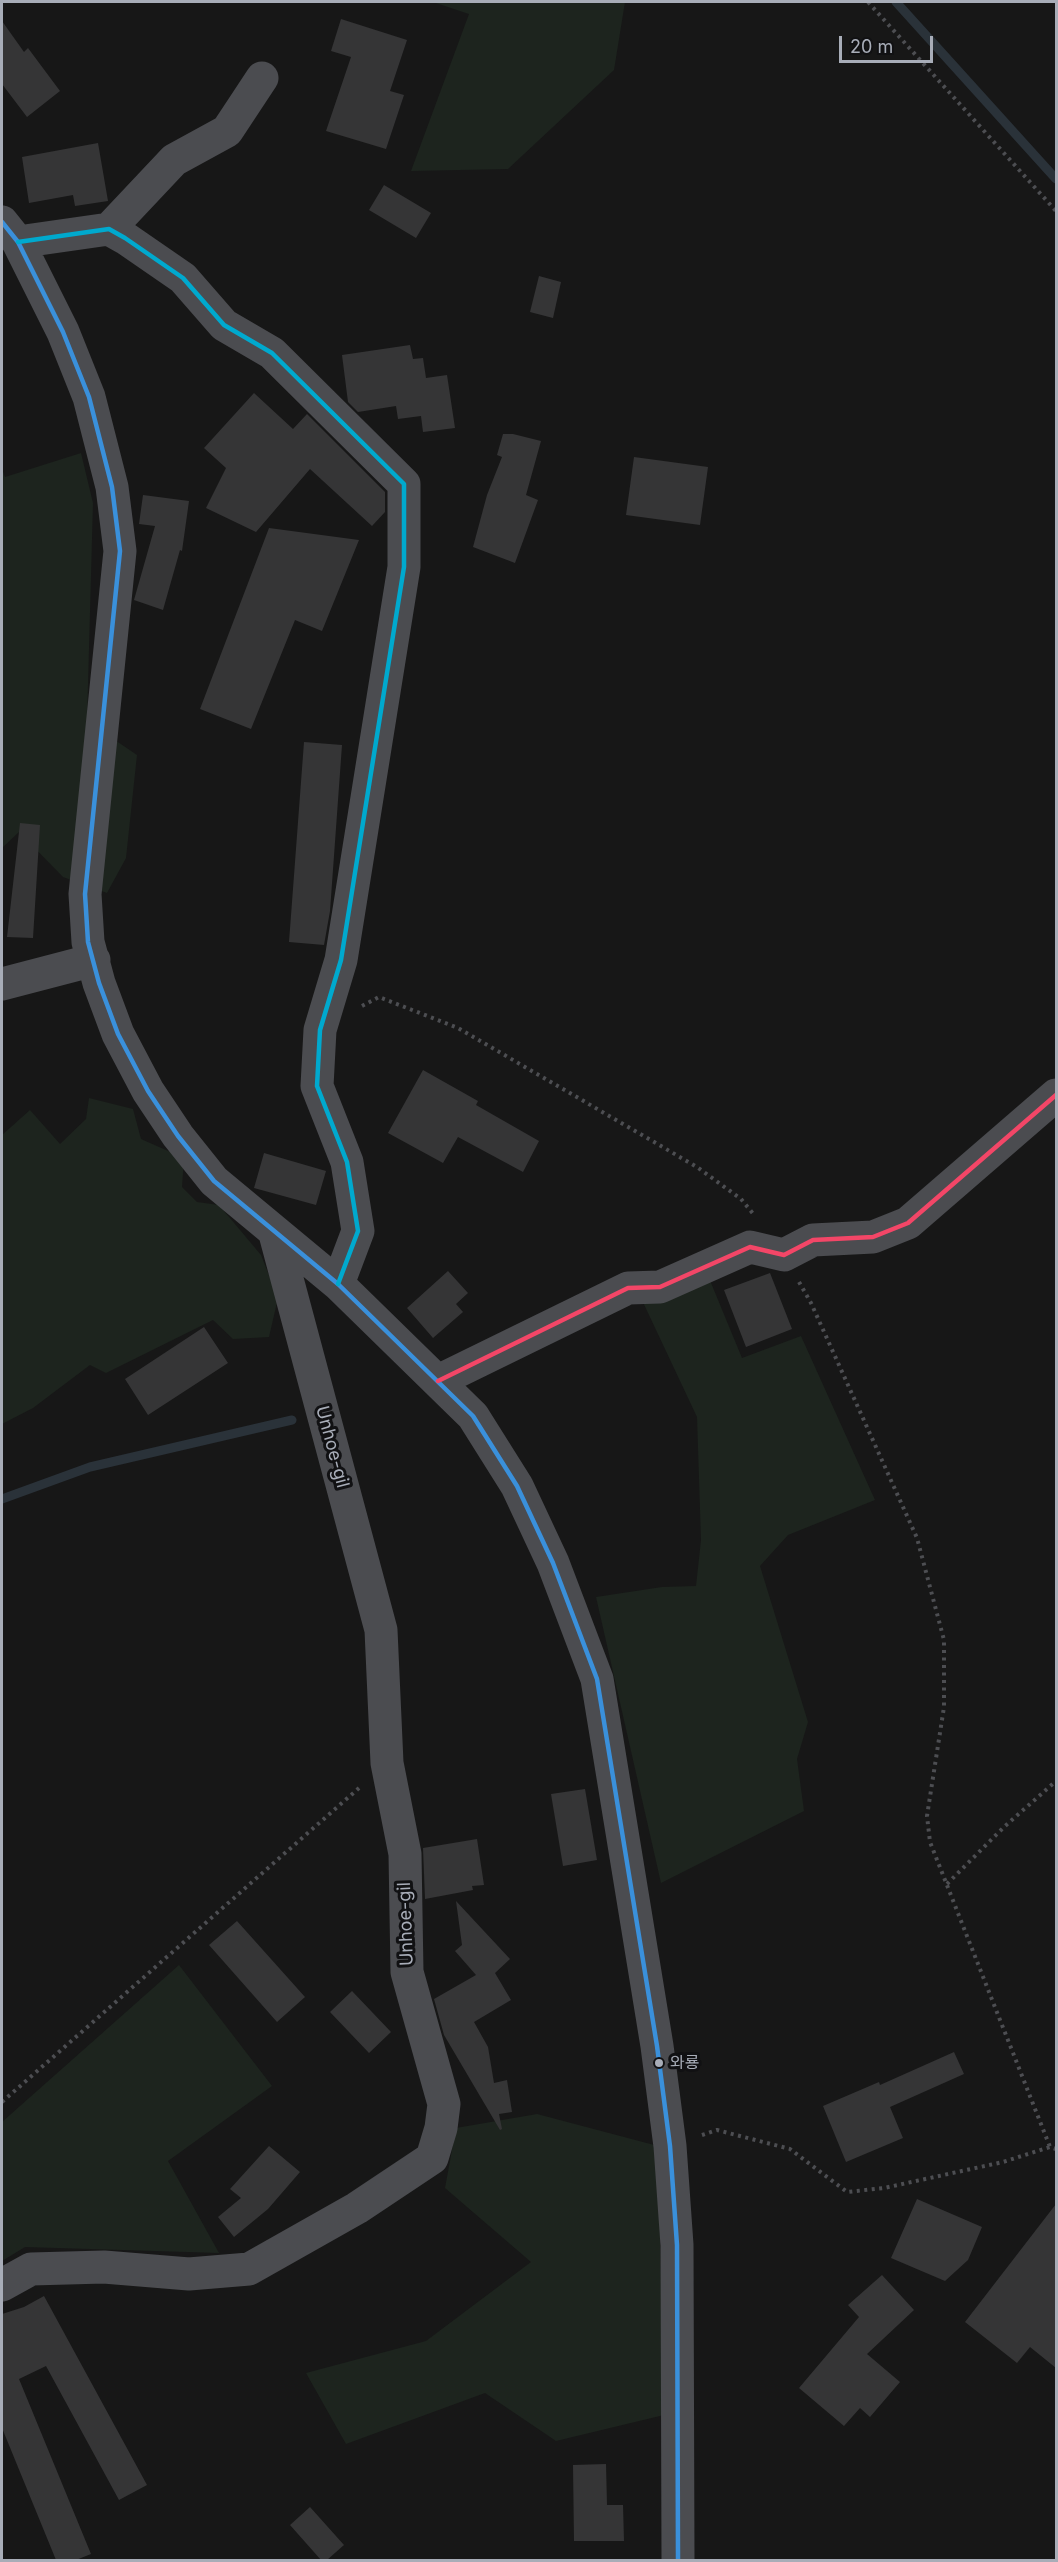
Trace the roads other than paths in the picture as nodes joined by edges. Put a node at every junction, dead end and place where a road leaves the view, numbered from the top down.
1 (262, 78) dead end
2 (109, 229) junction
3 (10, 232) edge
4 (94, 960) junction
5 (2, 984) edge
6 (1056, 1095) edge
7 (275, 1234) junction
8 (338, 1284) junction
9 (438, 1381) junction
10 (2, 2284) edge
11 (678, 2560) edge

1 - 2 street
2 - 3 street
2 - 8 street
3 - 4 street
4 - 5 street
4 - 7 street
6 - 9 street
7 - 8 street
7 - 10 street, Unhoe-gil
8 - 9 street
9 - 11 street

